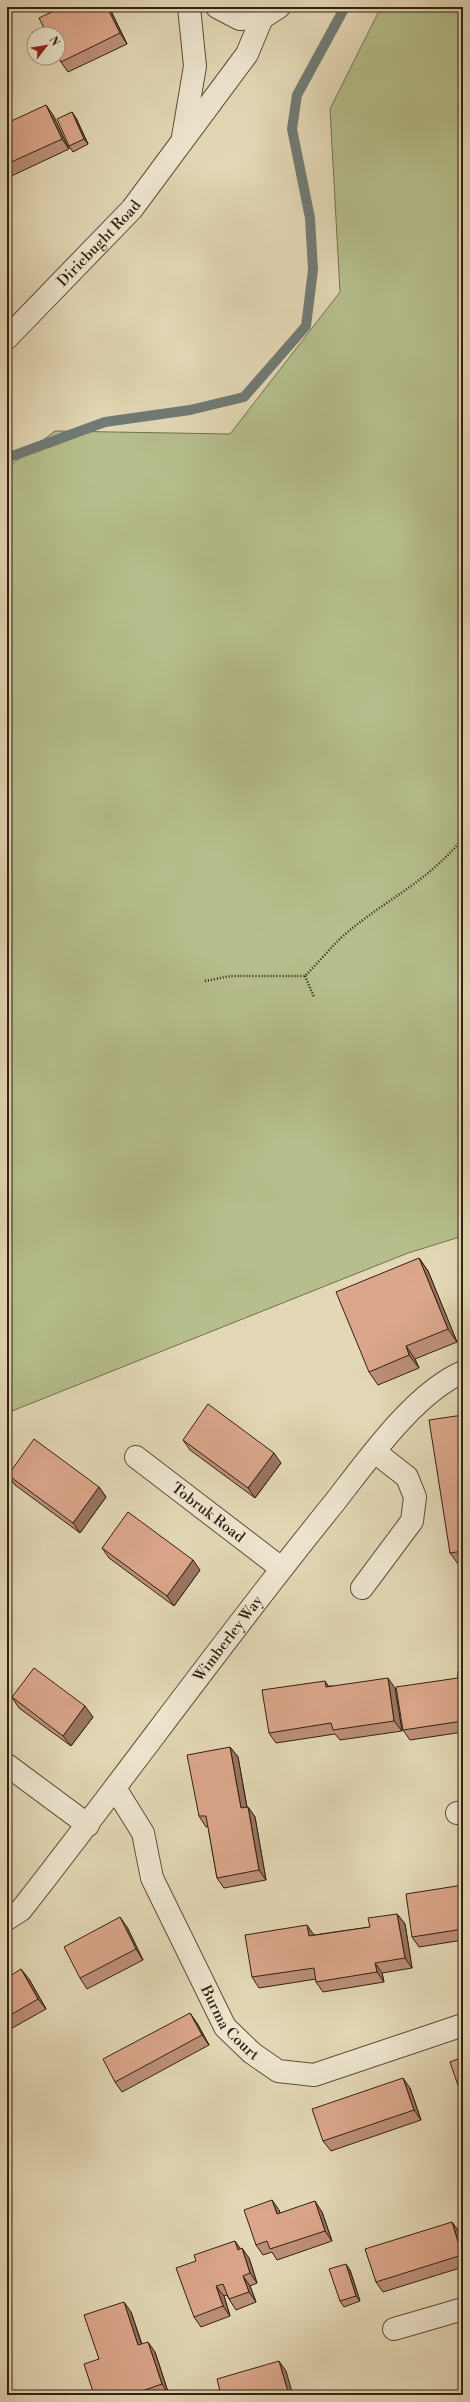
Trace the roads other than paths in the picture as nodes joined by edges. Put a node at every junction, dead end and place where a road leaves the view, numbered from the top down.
1 (189, 7) edge
2 (217, 7) edge
3 (271, 13) edge
4 (182, 140) junction
5 (7, 338) edge
6 (463, 1372) edge
7 (375, 1452) junction
8 (136, 1457) dead end
9 (281, 1568) junction
10 (362, 1588) dead end
11 (7, 1765) edge
12 (115, 1788) junction
13 (88, 1825) junction
14 (7, 1919) edge
15 (463, 2025) edge
16 (463, 2309) edge
17 (394, 2329) dead end

1 - 4 street, Diriebught Road
2 - 3 street
3 - 4 street, Diriebught Road
4 - 5 street, Diriebught Road
6 - 7 street, Wimberley Way
7 - 9 street, Wimberley Way
7 - 10 street
8 - 9 street, Tobruk Road
9 - 12 street, Wimberley Way
11 - 13 street
12 - 13 street, Wimberley Way
12 - 15 street, Burma Court
13 - 14 street, Wimberley Way
16 - 17 street

